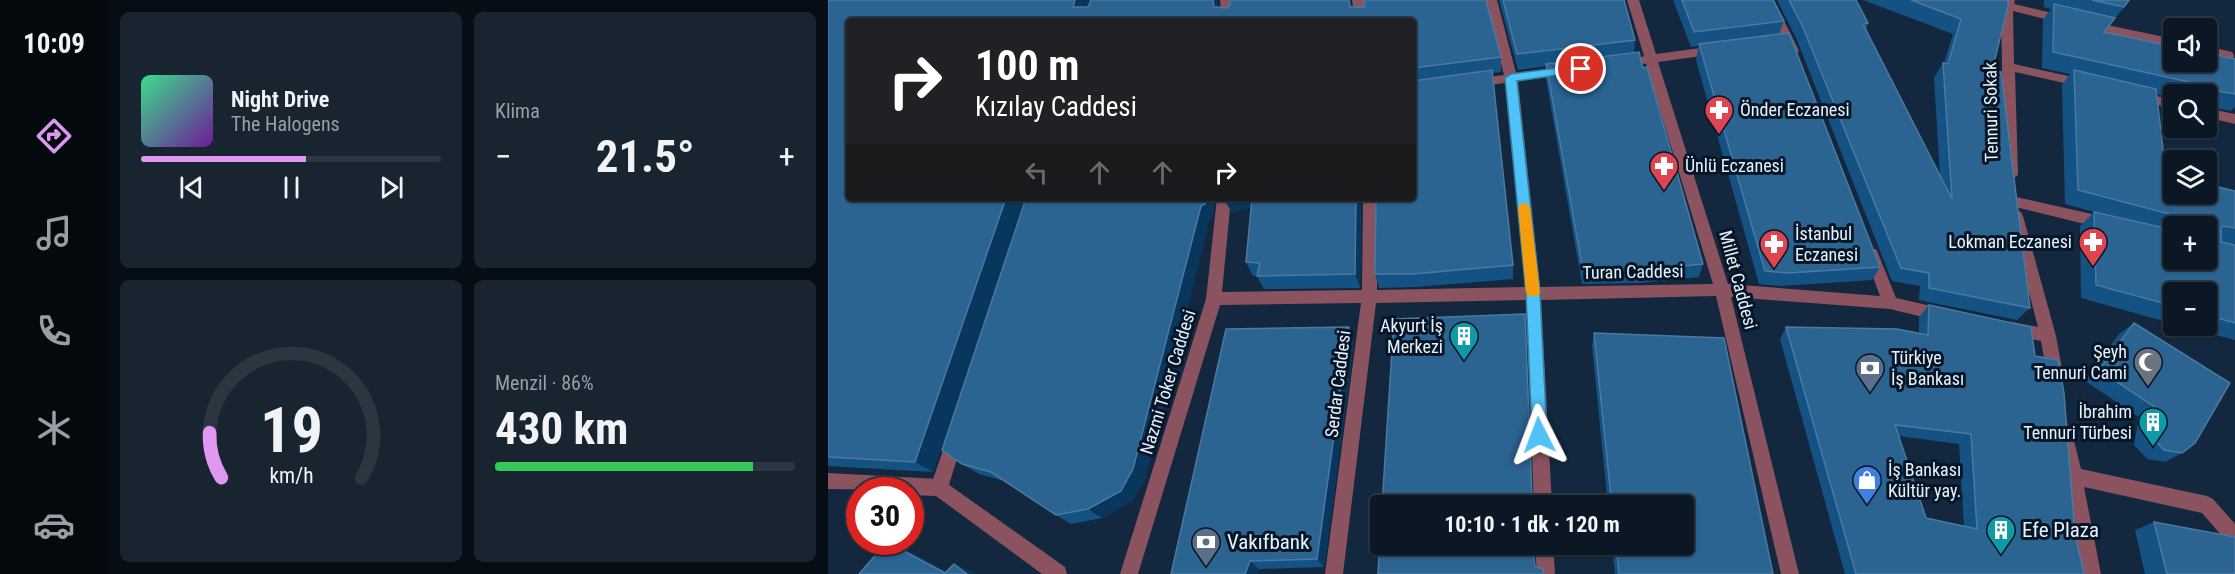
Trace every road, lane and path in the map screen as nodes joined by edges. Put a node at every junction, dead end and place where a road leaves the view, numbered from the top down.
1 (1226, 0) edge
2 (1358, 0) edge
3 (1491, 0) edge
4 (1633, 0) edge
5 (1768, 0) edge
6 (1982, 0) edge
7 (2008, 4) edge
8 (1228, 18) edge
9 (1361, 18) edge
10 (2163, 40) edge
11 (1732, 48) edge
12 (2217, 52) edge
13 (1651, 59) junction
14 (1627, 62) edge
15 (1798, 63) edge
16 (2010, 67) junction
17 (1581, 69) edge
18 (1511, 78) junction
19 (1456, 85) edge
20 (2097, 87) edge
21 (2130, 94) edge
22 (2235, 99) edge
23 (2163, 102) edge
24 (2217, 115) edge
25 (2235, 119) edge
26 (1224, 201) edge
27 (1370, 201) edge
28 (2012, 201) junction
29 (2116, 226) edge
30 (1865, 238) edge
31 (1722, 290) junction
32 (1533, 293) junction
33 (1369, 296) junction
34 (1214, 299) junction
35 (1890, 303) junction
36 (1958, 317) edge
37 (1992, 324) edge
38 (2048, 336) junction
39 (2058, 395) edge
40 (2062, 418) edge
41 (961, 421) edge
42 (2072, 476) junction
43 (828, 481) edge
44 (939, 488) junction
45 (1542, 495) edge
46 (2235, 538) edge
47 (1545, 555) edge
48 (1058, 574) edge
49 (1128, 574) edge
50 (1334, 574) edge
51 (1546, 574) edge
52 (1790, 574) edge
53 (2092, 574) edge

1 - 8 street
2 - 9 street
3 - 18 street
4 - 13 street, Millet Caddesi
5 - 15 street
6 - 7 street
7 - 10 street
7 - 16 street, Tennuri Sokak
11 - 13 street
12 - 22 street
13 - 14 street
13 - 31 street, Millet Caddesi
16 - 20 street
16 - 28 street, Tennuri Sokak
17 - 18 street
18 - 19 street
18 - 32 street
21 - 23 street
24 - 25 street
26 - 34 street, Nazmi Toker Caddesi
27 - 33 street, Serdar Caddesi
28 - 29 street
28 - 38 street, Tennuri Sokak
30 - 35 street
31 - 32 street, Turan Caddesi
31 - 35 street, Turan Caddesi
31 - 52 street, Millet Caddesi
32 - 33 street, Turan Caddesi
32 - 45 street
33 - 34 street, Turan Caddesi
33 - 50 street, Serdar Caddesi
34 - 49 street, Nazmi Toker Caddesi
35 - 36 street, Turan Caddesi
37 - 38 street
38 - 39 street, Tennuri Sokak
40 - 42 street
41 - 44 street
42 - 46 street
42 - 53 street
43 - 44 street
44 - 48 street
47 - 51 street

